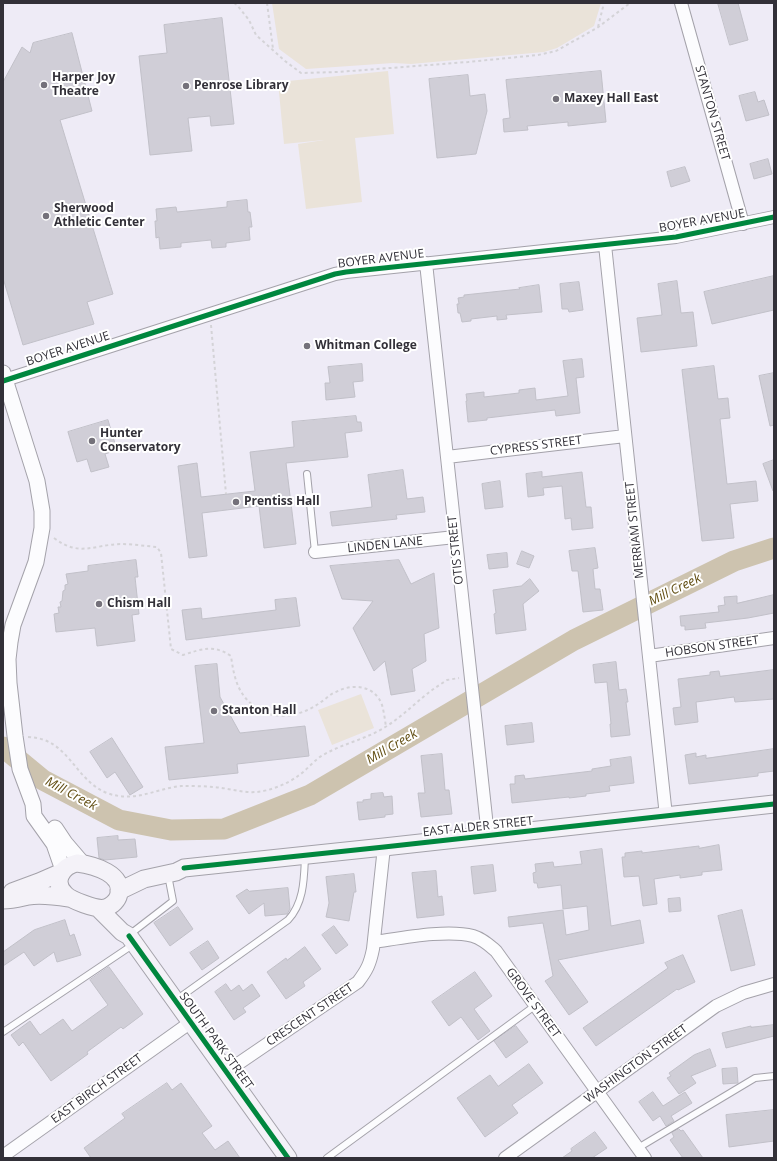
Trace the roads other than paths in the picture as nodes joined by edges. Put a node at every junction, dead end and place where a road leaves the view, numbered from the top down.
1 (681, 3) edge
2 (774, 217) edge
3 (743, 224) junction
4 (605, 244) junction
5 (426, 263) junction
6 (4, 378) edge
7 (625, 436) junction
8 (446, 457) junction
9 (307, 474) dead end
10 (455, 537) junction
11 (315, 552) joint
12 (774, 638) edge
13 (649, 656) junction
14 (33, 804) junction
15 (774, 804) edge
16 (666, 816) junction
17 (488, 836) junction
18 (384, 847) junction
19 (305, 856) junction
20 (83, 864) junction
21 (184, 868) junction
22 (63, 871) junction
23 (109, 873) junction
24 (168, 873) junction
25 (119, 894) junction
26 (69, 898) junction
27 (3, 899) edge
28 (98, 908) junction
29 (131, 940) junction
30 (374, 942) junction
31 (774, 984) edge
32 (175, 1000) junction
33 (536, 1005) junction
34 (190, 1022) junction
35 (3, 1032) edge
36 (226, 1072) junction
37 (774, 1076) edge
38 (597, 1092) junction
39 (638, 1148) junction
40 (3, 1156) edge
41 (288, 1158) edge
42 (327, 1158) edge
43 (505, 1158) edge
44 (645, 1158) edge

1 - 3 street, STANTON STREET
2 - 3 street, BOYER AVENUE
3 - 4 street, BOYER AVENUE
4 - 5 street, BOYER AVENUE
4 - 7 street, MERRIAM STREET
5 - 6 street, BOYER AVENUE
5 - 8 street, OTIS STREET
6 - 14 street
7 - 8 street, CYPRESS STREET
7 - 13 street, MERRIAM STREET
8 - 10 street, OTIS STREET
9 - 11 lane
10 - 11 street, LINDEN LANE
10 - 17 street, OTIS STREET
12 - 13 street, HOBSON STREET
13 - 16 street, MERRIAM STREET
14 - 20 street
14 - 22 street
15 - 16 main road, EAST ALDER STREET
16 - 17 main road, EAST ALDER STREET
17 - 18 main road, EAST ALDER STREET
18 - 19 main road, EAST ALDER STREET
18 - 30 street, CRESCENT STREET
19 - 21 main road, EAST ALDER STREET
19 - 32 lane
20 - 22 main road
20 - 23 main road
21 - 23 main road, EAST ALDER STREET
21 - 24 main road, EAST ALDER STREET
22 - 26 main road
22 - 27 main road
23 - 25 main road
24 - 25 main road, EAST ALDER STREET
24 - 29 lane
25 - 28 main road
25 - 29 main road, SOUTH PARK STREET
26 - 27 main road
26 - 28 main road
28 - 29 main road, SOUTH PARK STREET
29 - 32 main road, SOUTH PARK STREET
29 - 35 lane
30 - 33 street, GROVE STREET
30 - 36 street, CRESCENT STREET
31 - 38 street, WASHINGTON STREET
32 - 34 main road, SOUTH PARK STREET
33 - 38 street, GROVE STREET
33 - 42 lane
34 - 36 main road, SOUTH PARK STREET
34 - 40 street, EAST BIRCH STREET
36 - 41 main road, SOUTH PARK STREET
37 - 39 lane
38 - 39 street, GROVE STREET
38 - 43 street, WASHINGTON STREET
39 - 44 street, GROVE STREET

